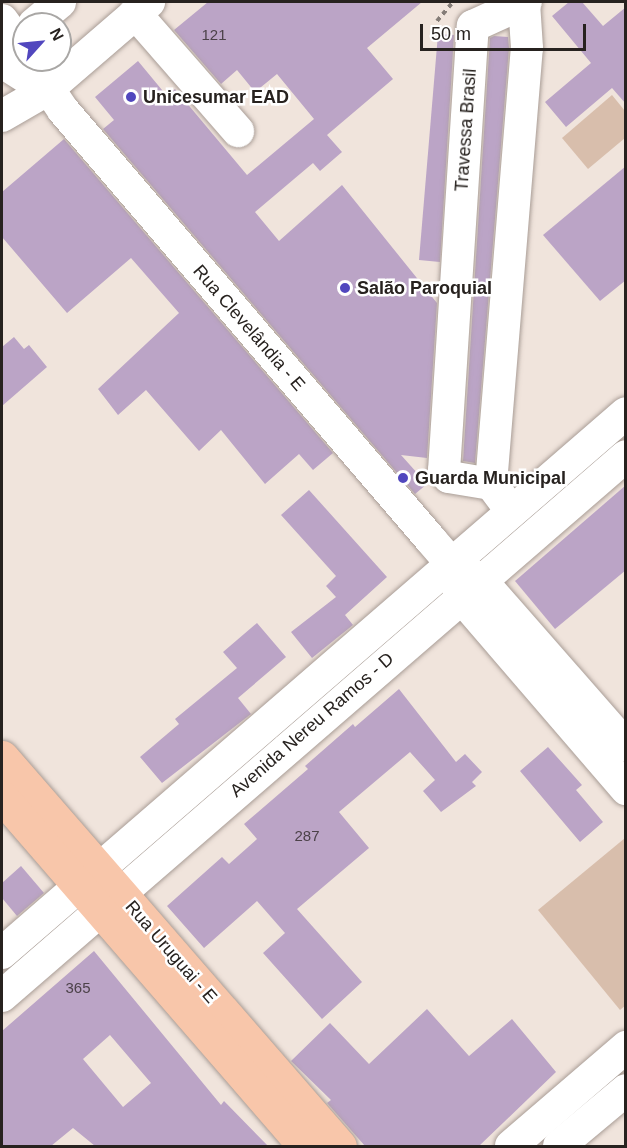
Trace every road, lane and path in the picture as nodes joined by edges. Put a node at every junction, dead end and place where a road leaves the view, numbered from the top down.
1 (453, 2) edge
2 (525, 2) edge
3 (142, 8) edge
4 (437, 21) dead end
5 (35, 72) edge
6 (46, 90) junction
7 (2, 116) edge
8 (238, 131) dead end
9 (626, 413) edge
10 (626, 456) edge
11 (491, 484) junction
12 (512, 511) junction
13 (452, 564) junction
14 (470, 588) junction
15 (626, 746) edge
16 (2, 757) edge
17 (626, 789) edge
18 (2, 797) edge
19 (99, 890) junction
20 (2, 953) edge
21 (2, 996) edge
22 (626, 1047) edge
23 (593, 1075) junction
24 (619, 1095) edge
25 (304, 1146) edge
26 (340, 1146) edge
27 (511, 1146) edge
28 (559, 1146) edge

1 - 4 path
2 - 11 street, Travessa Brasil
2 - 11 street, Travessa Brasil
3 - 6 street
3 - 8 street
5 - 6 street, Rua Clevelândia - E
6 - 7 street
6 - 13 street, Rua Clevelândia - E
9 - 12 street, Avenida Nereu Ramos - D
10 - 14 street, Avenida Nereu Ramos - D
11 - 12 street
12 - 13 street, Avenida Nereu Ramos - D
13 - 14 street, Rua Clevelândia - E
13 - 19 street, Avenida Nereu Ramos - D
14 - 15 street, Rua Clevelândia - E
14 - 17 street, Rua Clevelândia - E
14 - 19 street, Avenida Nereu Ramos - D
16 - 19 main road, Rua Uruguai - E
18 - 19 main road, Rua Uruguai - E
19 - 20 street, Avenida Nereu Ramos - D
19 - 21 street, Avenida Nereu Ramos - D
19 - 25 main road, Rua Uruguai - E
19 - 26 main road, Rua Uruguai - E
22 - 23 street
23 - 24 street
23 - 27 street
24 - 28 street

